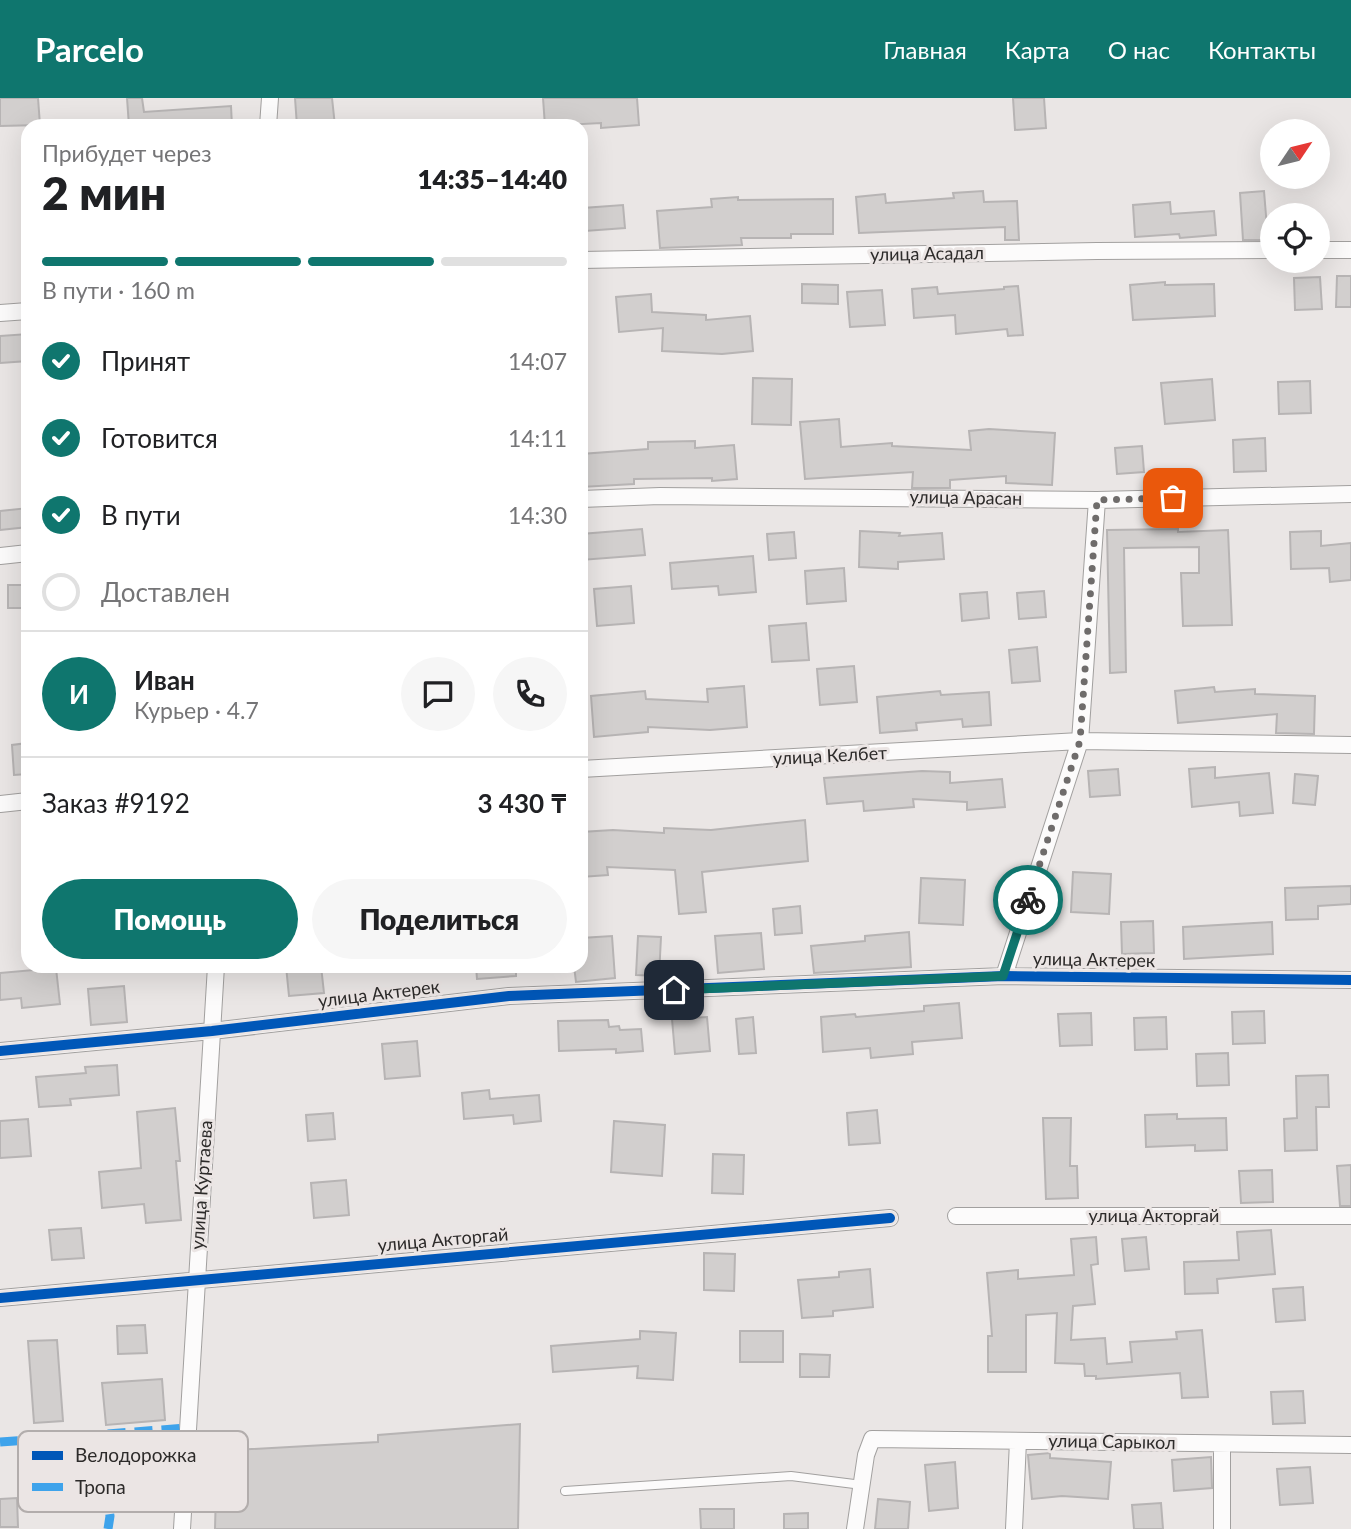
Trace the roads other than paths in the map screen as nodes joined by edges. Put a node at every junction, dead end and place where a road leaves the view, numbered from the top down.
1 (270, 98) edge
2 (268, 119) edge
3 (1260, 250) edge
4 (1330, 250) edge
5 (1351, 250) edge
6 (588, 260) edge
7 (21, 311) edge
8 (0, 313) edge
9 (1351, 494) edge
10 (588, 499) edge
11 (1097, 500) junction
12 (21, 554) edge
13 (0, 556) edge
14 (1080, 741) junction
15 (1351, 745) edge
16 (588, 769) edge
17 (21, 802) edge
18 (0, 804) edge
19 (216, 973) edge
20 (1003, 976) junction
21 (1351, 981) edge
22 (212, 1031) junction
23 (0, 1051) edge
24 (956, 1216) dead end
25 (1351, 1216) edge
26 (890, 1218) dead end
27 (195, 1280) junction
28 (0, 1298) edge
29 (187, 1431) edge
30 (1018, 1441) junction
31 (1222, 1444) junction
32 (1351, 1445) edge
33 (862, 1485) junction
34 (565, 1491) dead end
35 (855, 1529) edge
36 (1014, 1529) edge
37 (1222, 1529) edge

1 - 2 street
3 - 6 street, улица Асадал
4 - 5 street
7 - 8 street
9 - 11 street, улица Арасан
10 - 11 street, улица Арасан
11 - 14 street
12 - 13 street
14 - 15 street, улица Келбет
14 - 16 street, улица Келбет
14 - 20 street
17 - 18 street
19 - 22 street, улица Куртаева
20 - 21 street, улица Актерек
20 - 22 street, улица Актерек
22 - 23 street, улица Актерек
22 - 27 street, улица Куртаева
24 - 25 street, улица Акторгай
26 - 27 street, улица Акторгай
27 - 28 street, улица Акторгай
27 - 29 street, улица Куртаева
30 - 31 street, улица Сарыкол
30 - 33 street, улица Сарыкол
30 - 36 street
31 - 32 street, улица Сарыкол
31 - 37 street
33 - 34 lane
33 - 35 street

